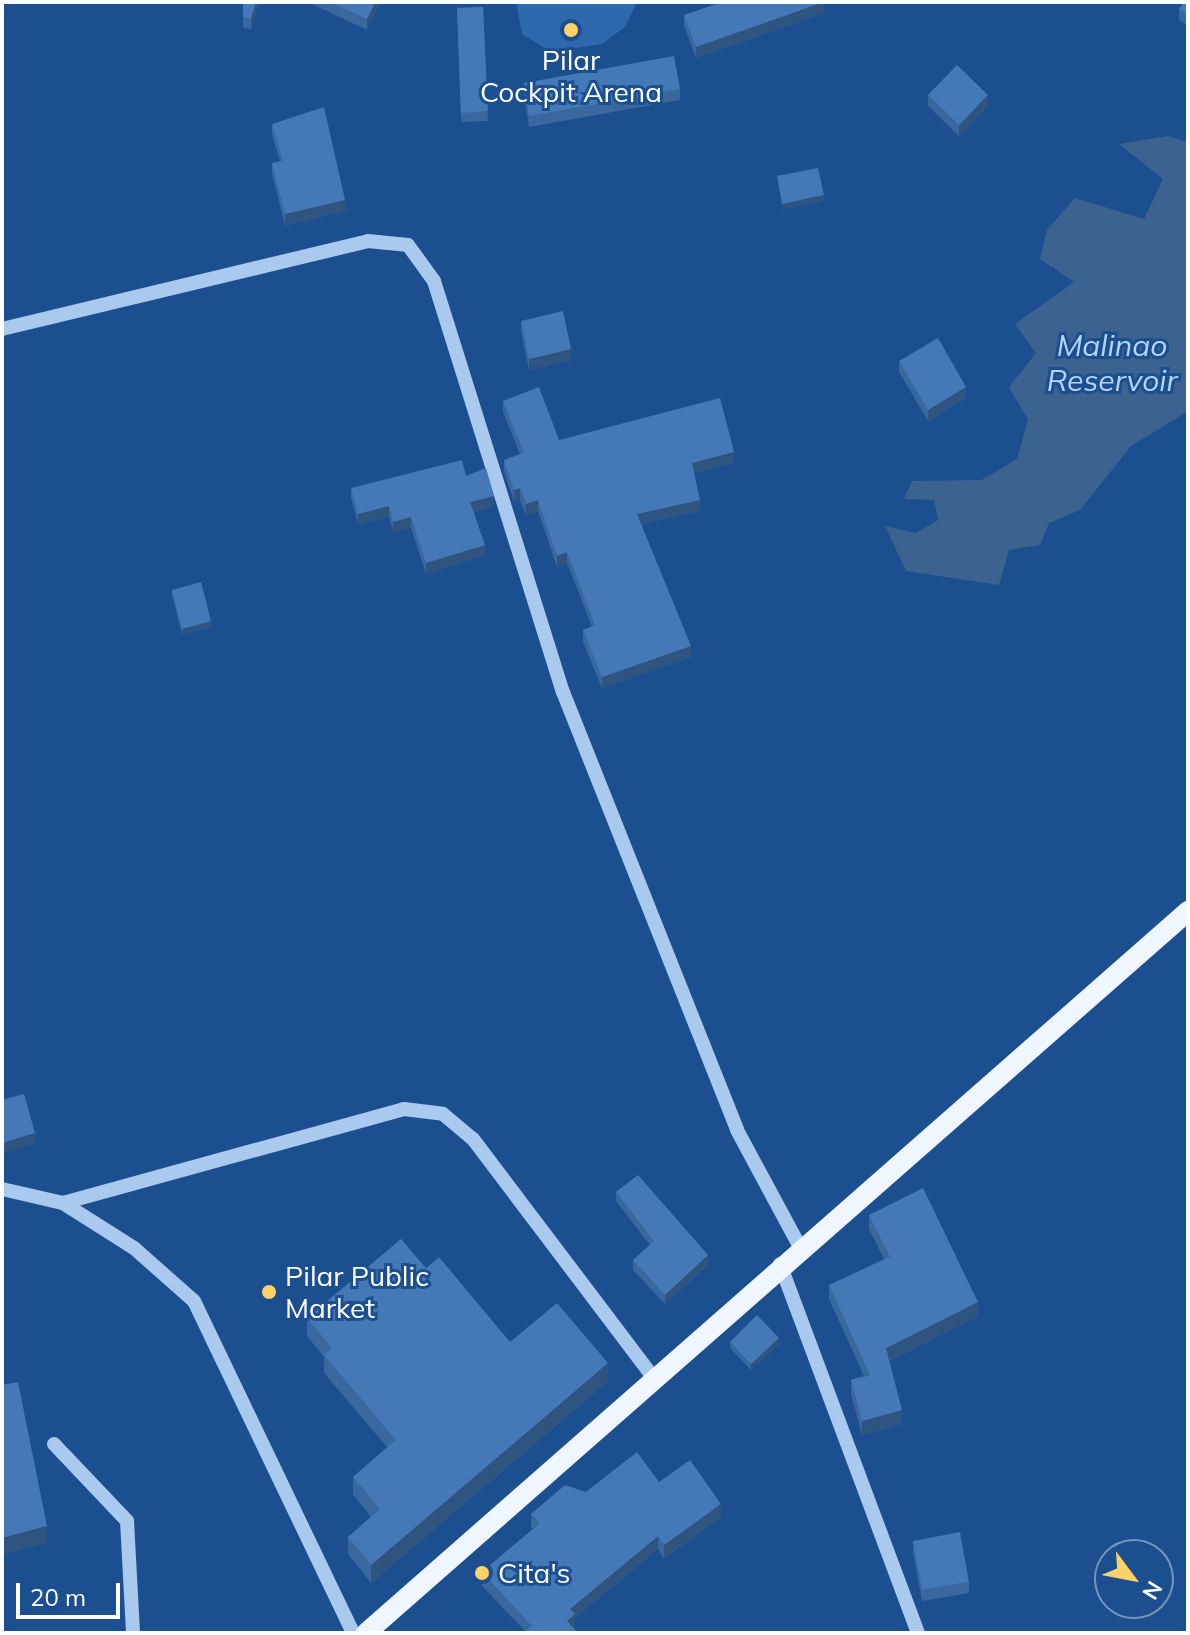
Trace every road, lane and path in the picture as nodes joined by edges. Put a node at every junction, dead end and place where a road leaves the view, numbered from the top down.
1 (2, 329) edge
2 (1188, 911) edge
3 (2, 1189) edge
4 (63, 1203) junction
5 (800, 1247) junction
6 (780, 1264) junction
7 (653, 1377) junction
8 (54, 1444) dead end
9 (133, 1633) edge
10 (353, 1633) edge
11 (366, 1633) edge
12 (918, 1633) edge

1 - 5 street
2 - 5 main road
3 - 4 street
4 - 7 street
4 - 10 street
5 - 6 main road
6 - 7 main road
6 - 12 street
7 - 11 main road
8 - 9 street

